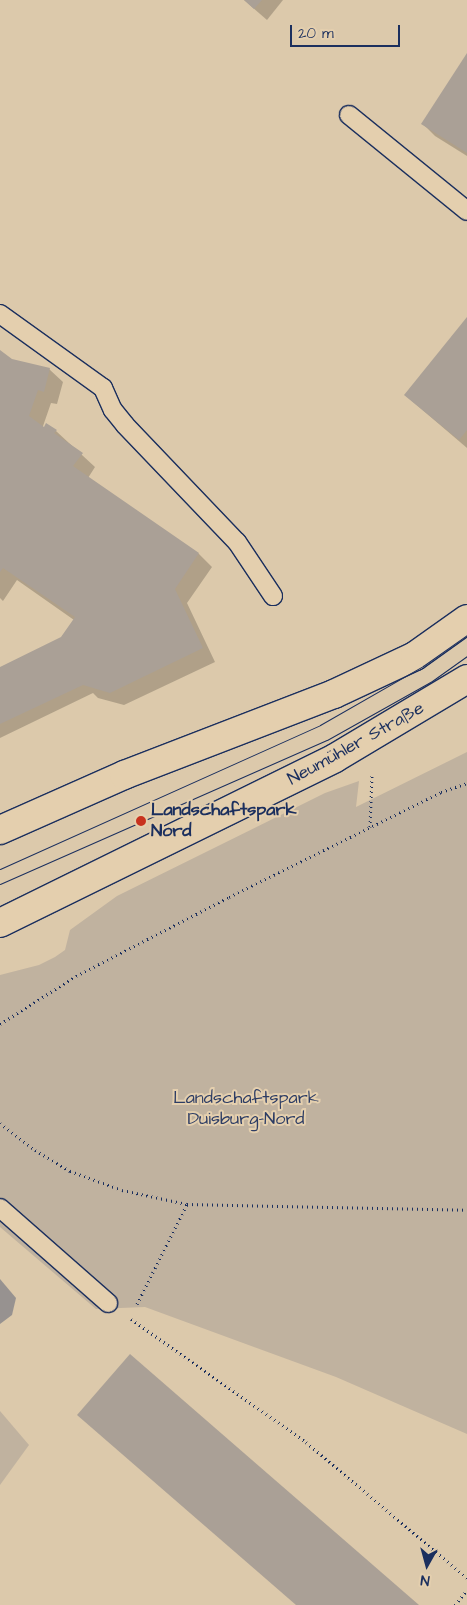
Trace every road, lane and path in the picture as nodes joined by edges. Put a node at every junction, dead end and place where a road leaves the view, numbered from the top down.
1 (349, 115) dead end
2 (467, 211) edge
3 (0, 314) edge
4 (273, 596) dead end
5 (467, 619) edge
6 (467, 679) edge
7 (374, 735) junction
8 (467, 783) edge
9 (370, 827) junction
10 (0, 830) edge
11 (0, 924) edge
12 (0, 1024) edge
13 (0, 1123) edge
14 (187, 1204) junction
15 (0, 1208) edge
16 (467, 1210) edge
17 (108, 1303) joint
18 (130, 1318) junction
19 (467, 1578) edge
20 (467, 1590) edge
21 (455, 1605) edge

1 - 2 lane
3 - 4 lane
5 - 10 main road
6 - 7 main road, Neumühler Straße
7 - 9 path
7 - 11 main road, Neumühler Straße
8 - 9 path
9 - 12 path
13 - 14 path
14 - 16 path
14 - 18 path
15 - 17 lane
17 - 18 path
18 - 19 path
20 - 21 path

